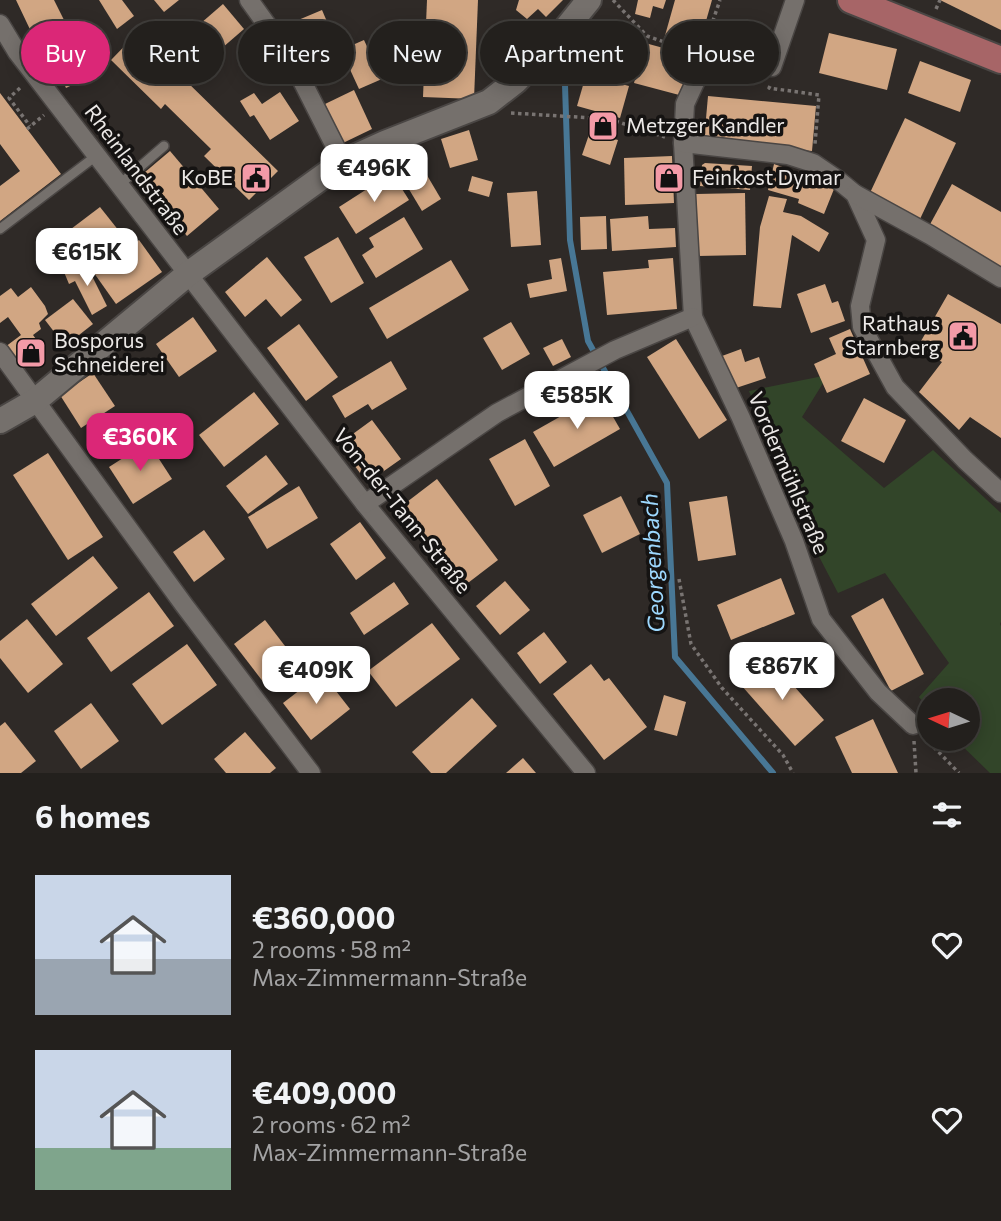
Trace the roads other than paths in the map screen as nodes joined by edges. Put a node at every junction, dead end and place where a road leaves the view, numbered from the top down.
1 (249, 0) edge
2 (589, 0) edge
3 (795, 0) edge
4 (851, 0) edge
5 (0, 24) edge
6 (1001, 60) edge
7 (683, 143) junction
8 (164, 146) dead end
9 (96, 156) junction
10 (343, 162) junction
11 (119, 185) junction
12 (855, 194) junction
13 (0, 229) edge
14 (188, 274) junction
15 (1001, 278) edge
16 (693, 317) junction
17 (0, 352) edge
18 (35, 401) junction
19 (0, 421) edge
20 (1001, 494) edge
21 (365, 504) junction
22 (913, 725) road end
23 (311, 773) edge
24 (586, 773) edge

1 - 10 street
2 - 10 street
3 - 7 street, Vordermühlstraße
4 - 6 main road
5 - 9 street, Rheinlandstraße
7 - 12 street
7 - 16 street, Vordermühlstraße
8 - 11 lane
9 - 11 street, Rheinlandstraße
9 - 13 lane
10 - 14 street
11 - 14 street, Rheinlandstraße
12 - 15 street
12 - 20 street
14 - 18 street
14 - 21 street, Von-der-Tann-Straße
16 - 21 street
16 - 22 street, Vordermühlstraße
17 - 18 street
18 - 19 street
18 - 23 street
21 - 24 street, Von-der-Tann-Straße

